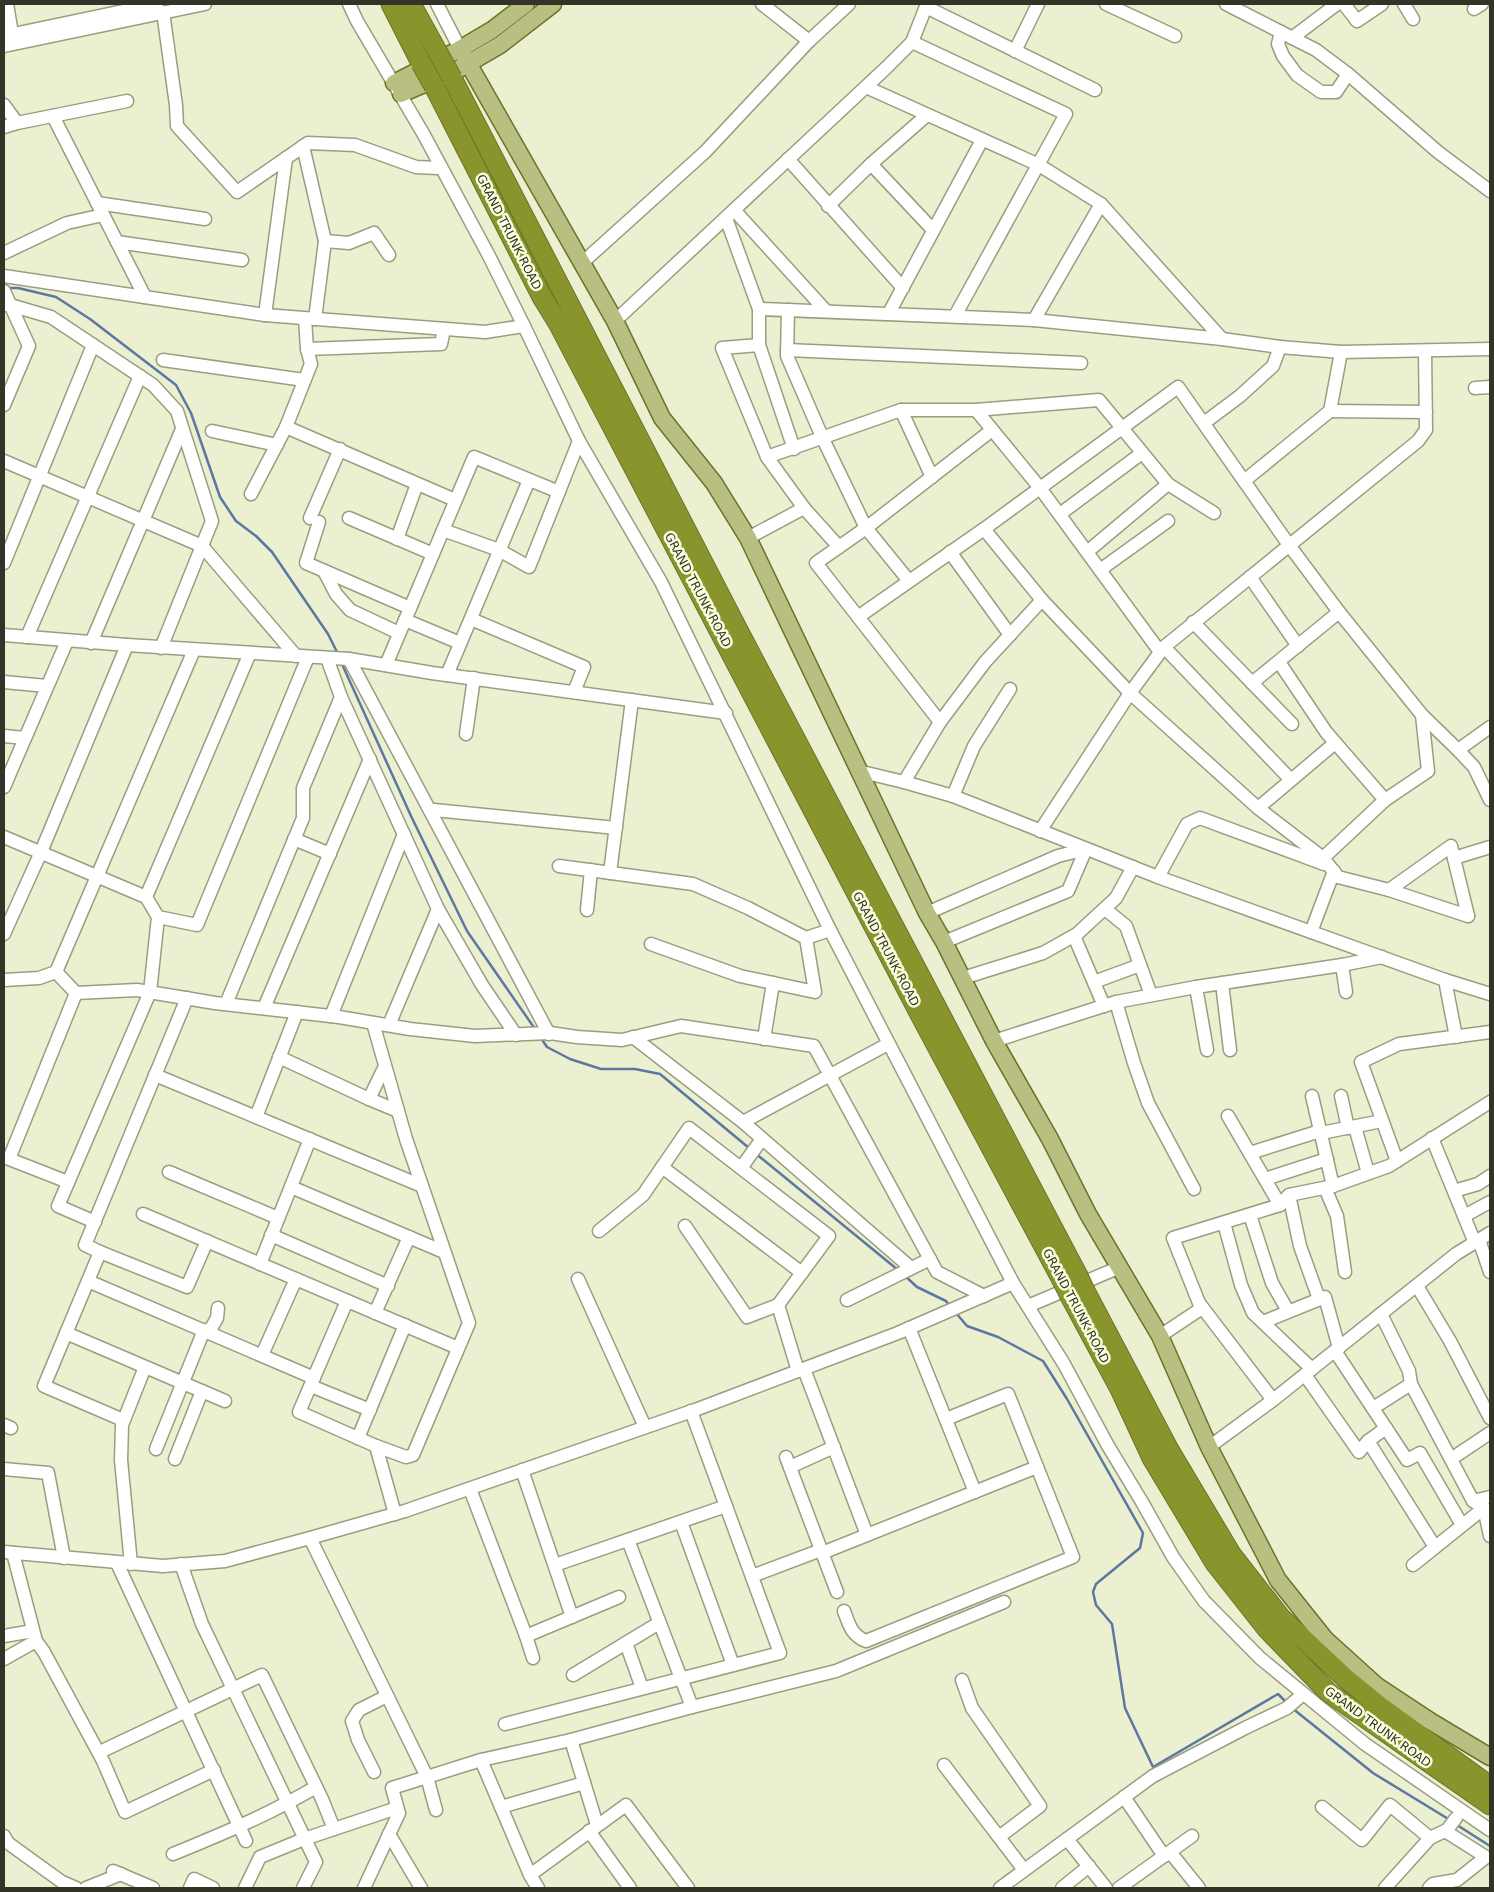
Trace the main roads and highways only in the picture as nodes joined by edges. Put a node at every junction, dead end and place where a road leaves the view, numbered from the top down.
1 (391, 4) edge
2 (411, 4) edge
3 (526, 4) edge
4 (553, 4) edge
5 (460, 49) junction
6 (468, 64) junction
7 (1074, 1286) junction
8 (1490, 1757) edge
9 (1490, 1786) edge
10 (1490, 1805) edge

1 - 7 highway, GRAND TRUNK ROAD, bridge
2 - 7 highway, GRAND TRUNK ROAD, bridge
3 - 5 main road
4 - 6 main road
5 - 6 main road
5 - 6 main road
6 - 8 main road
7 - 9 highway, GRAND TRUNK ROAD
7 - 10 highway, GRAND TRUNK ROAD

